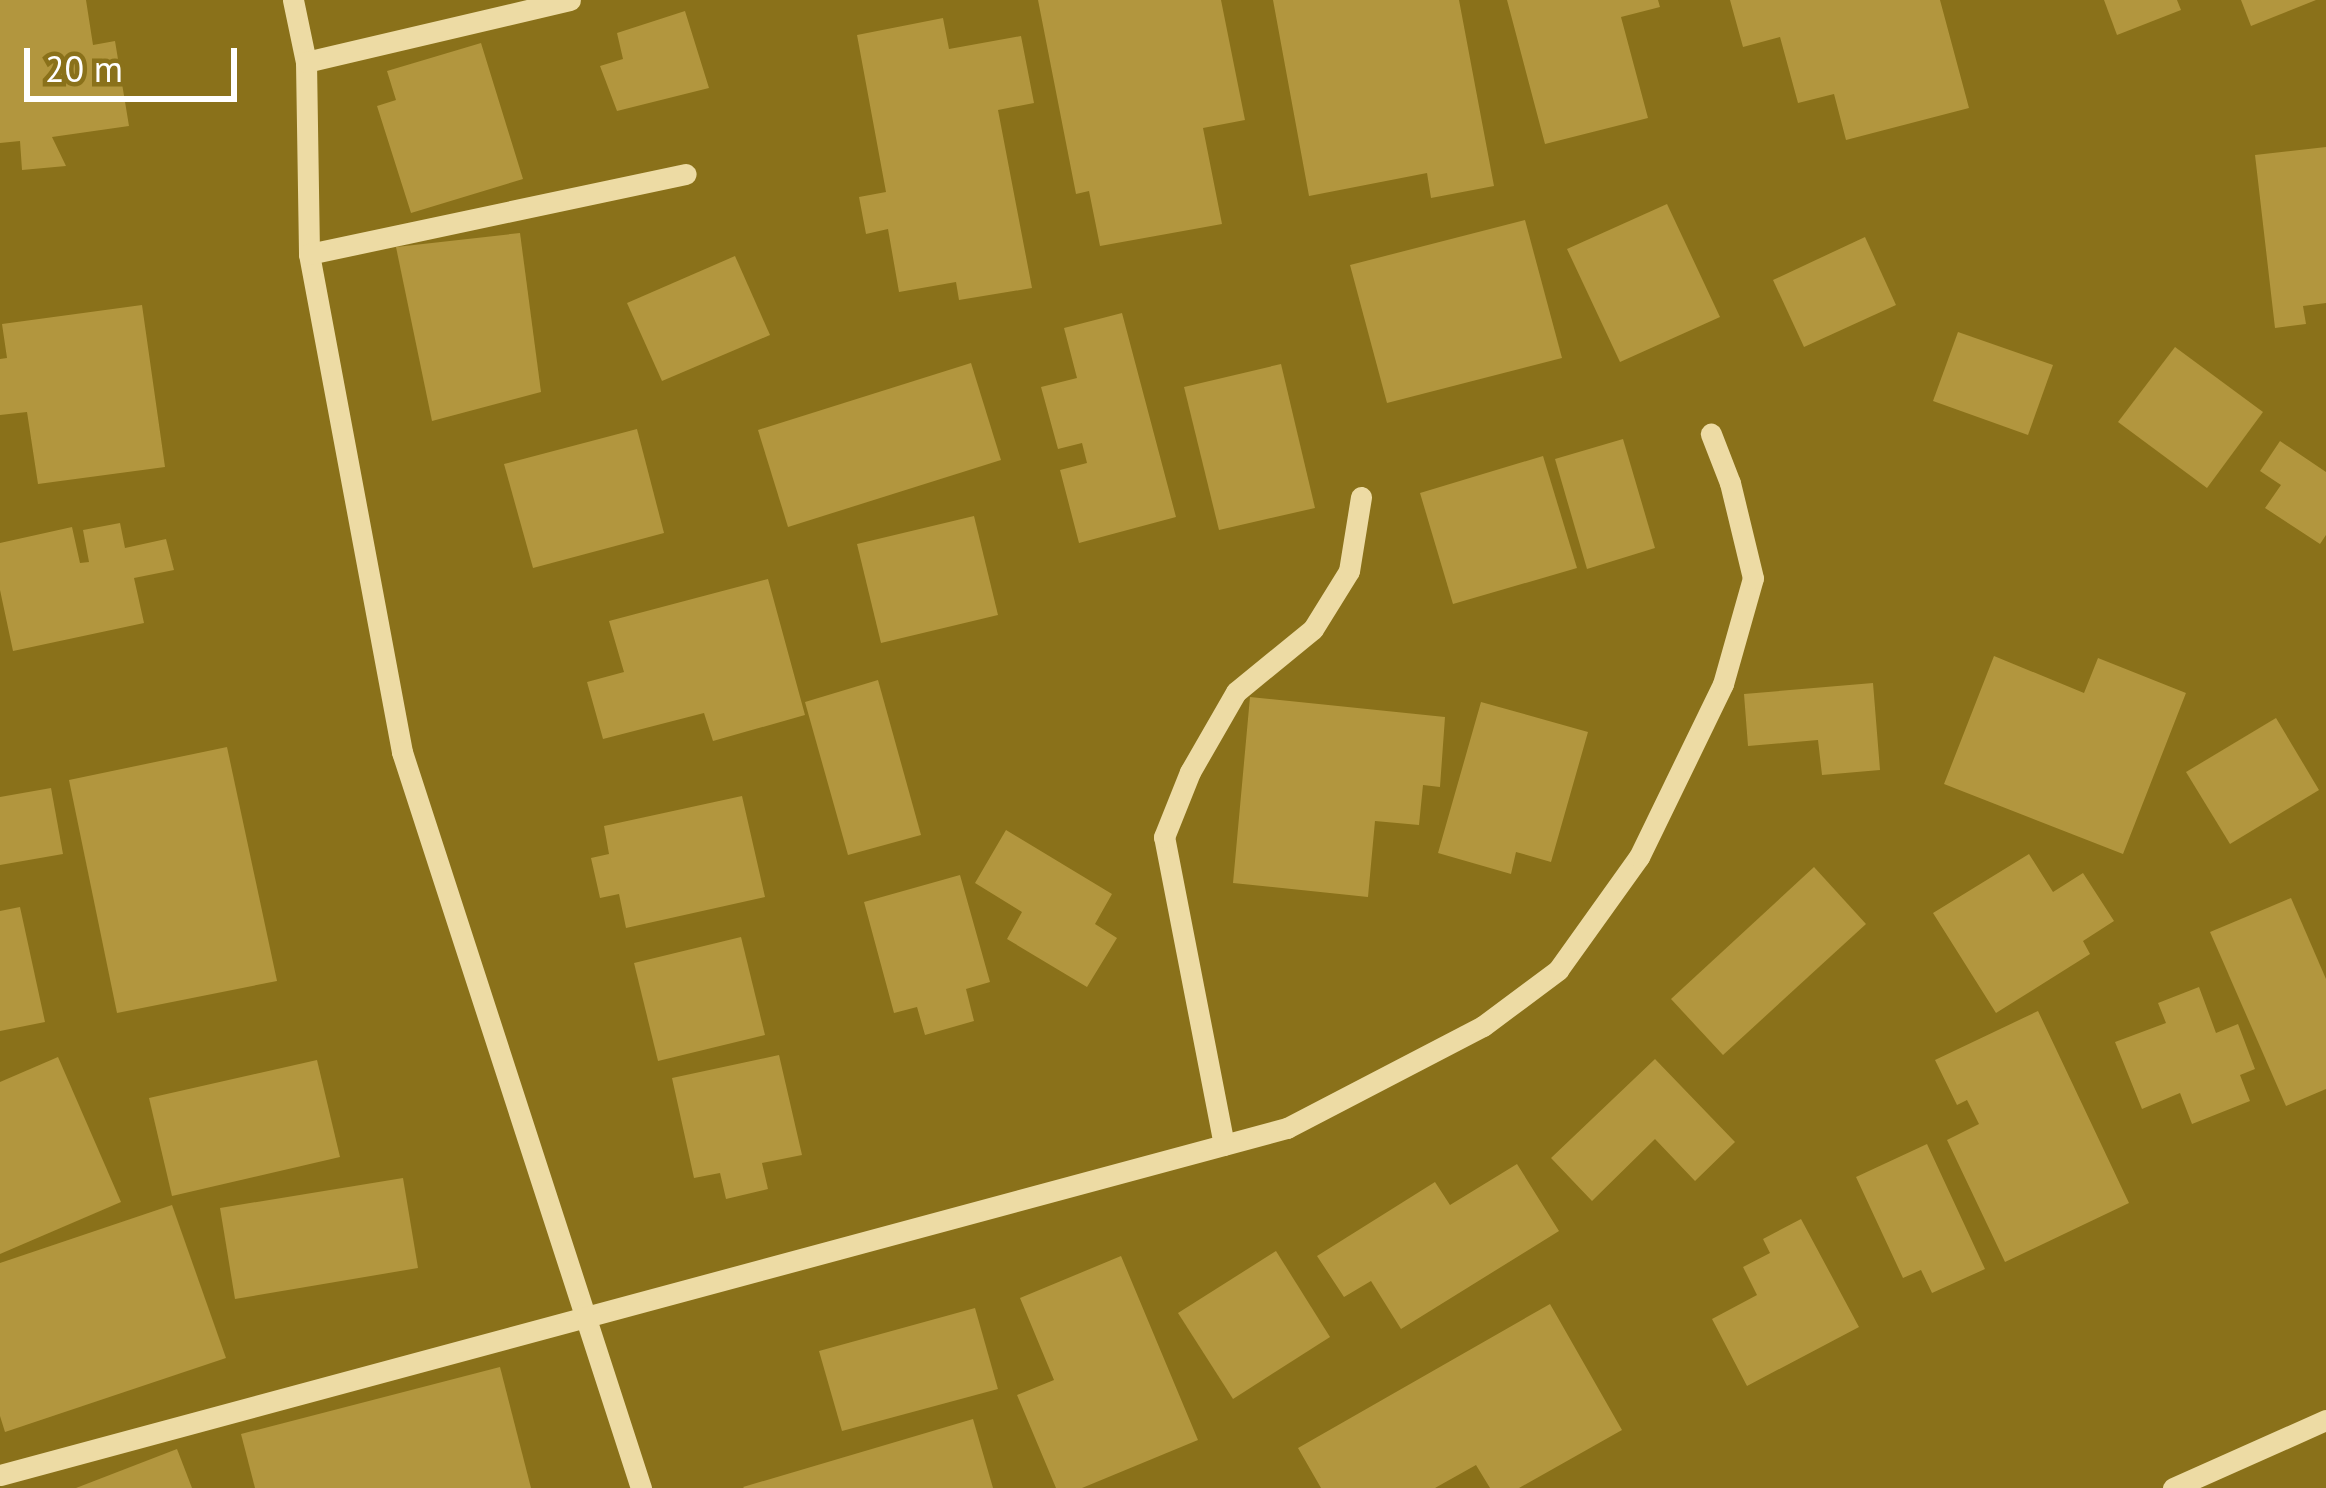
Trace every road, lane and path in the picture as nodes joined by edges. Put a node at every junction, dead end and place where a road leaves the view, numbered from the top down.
1 (293, 0) edge
2 (570, 0) edge
3 (306, 62) junction
4 (686, 174) dead end
5 (309, 254) junction
6 (1711, 434) dead end
7 (1361, 497) dead end
8 (1223, 1145) junction
9 (583, 1320) junction
10 (2326, 1420) edge
11 (0, 1475) edge
12 (641, 1488) edge
13 (2173, 1488) edge

1 - 3 street
2 - 3 street
3 - 5 street
4 - 5 street
5 - 9 street
6 - 8 street
7 - 8 street
8 - 9 street
9 - 11 street
9 - 12 street
10 - 13 street

